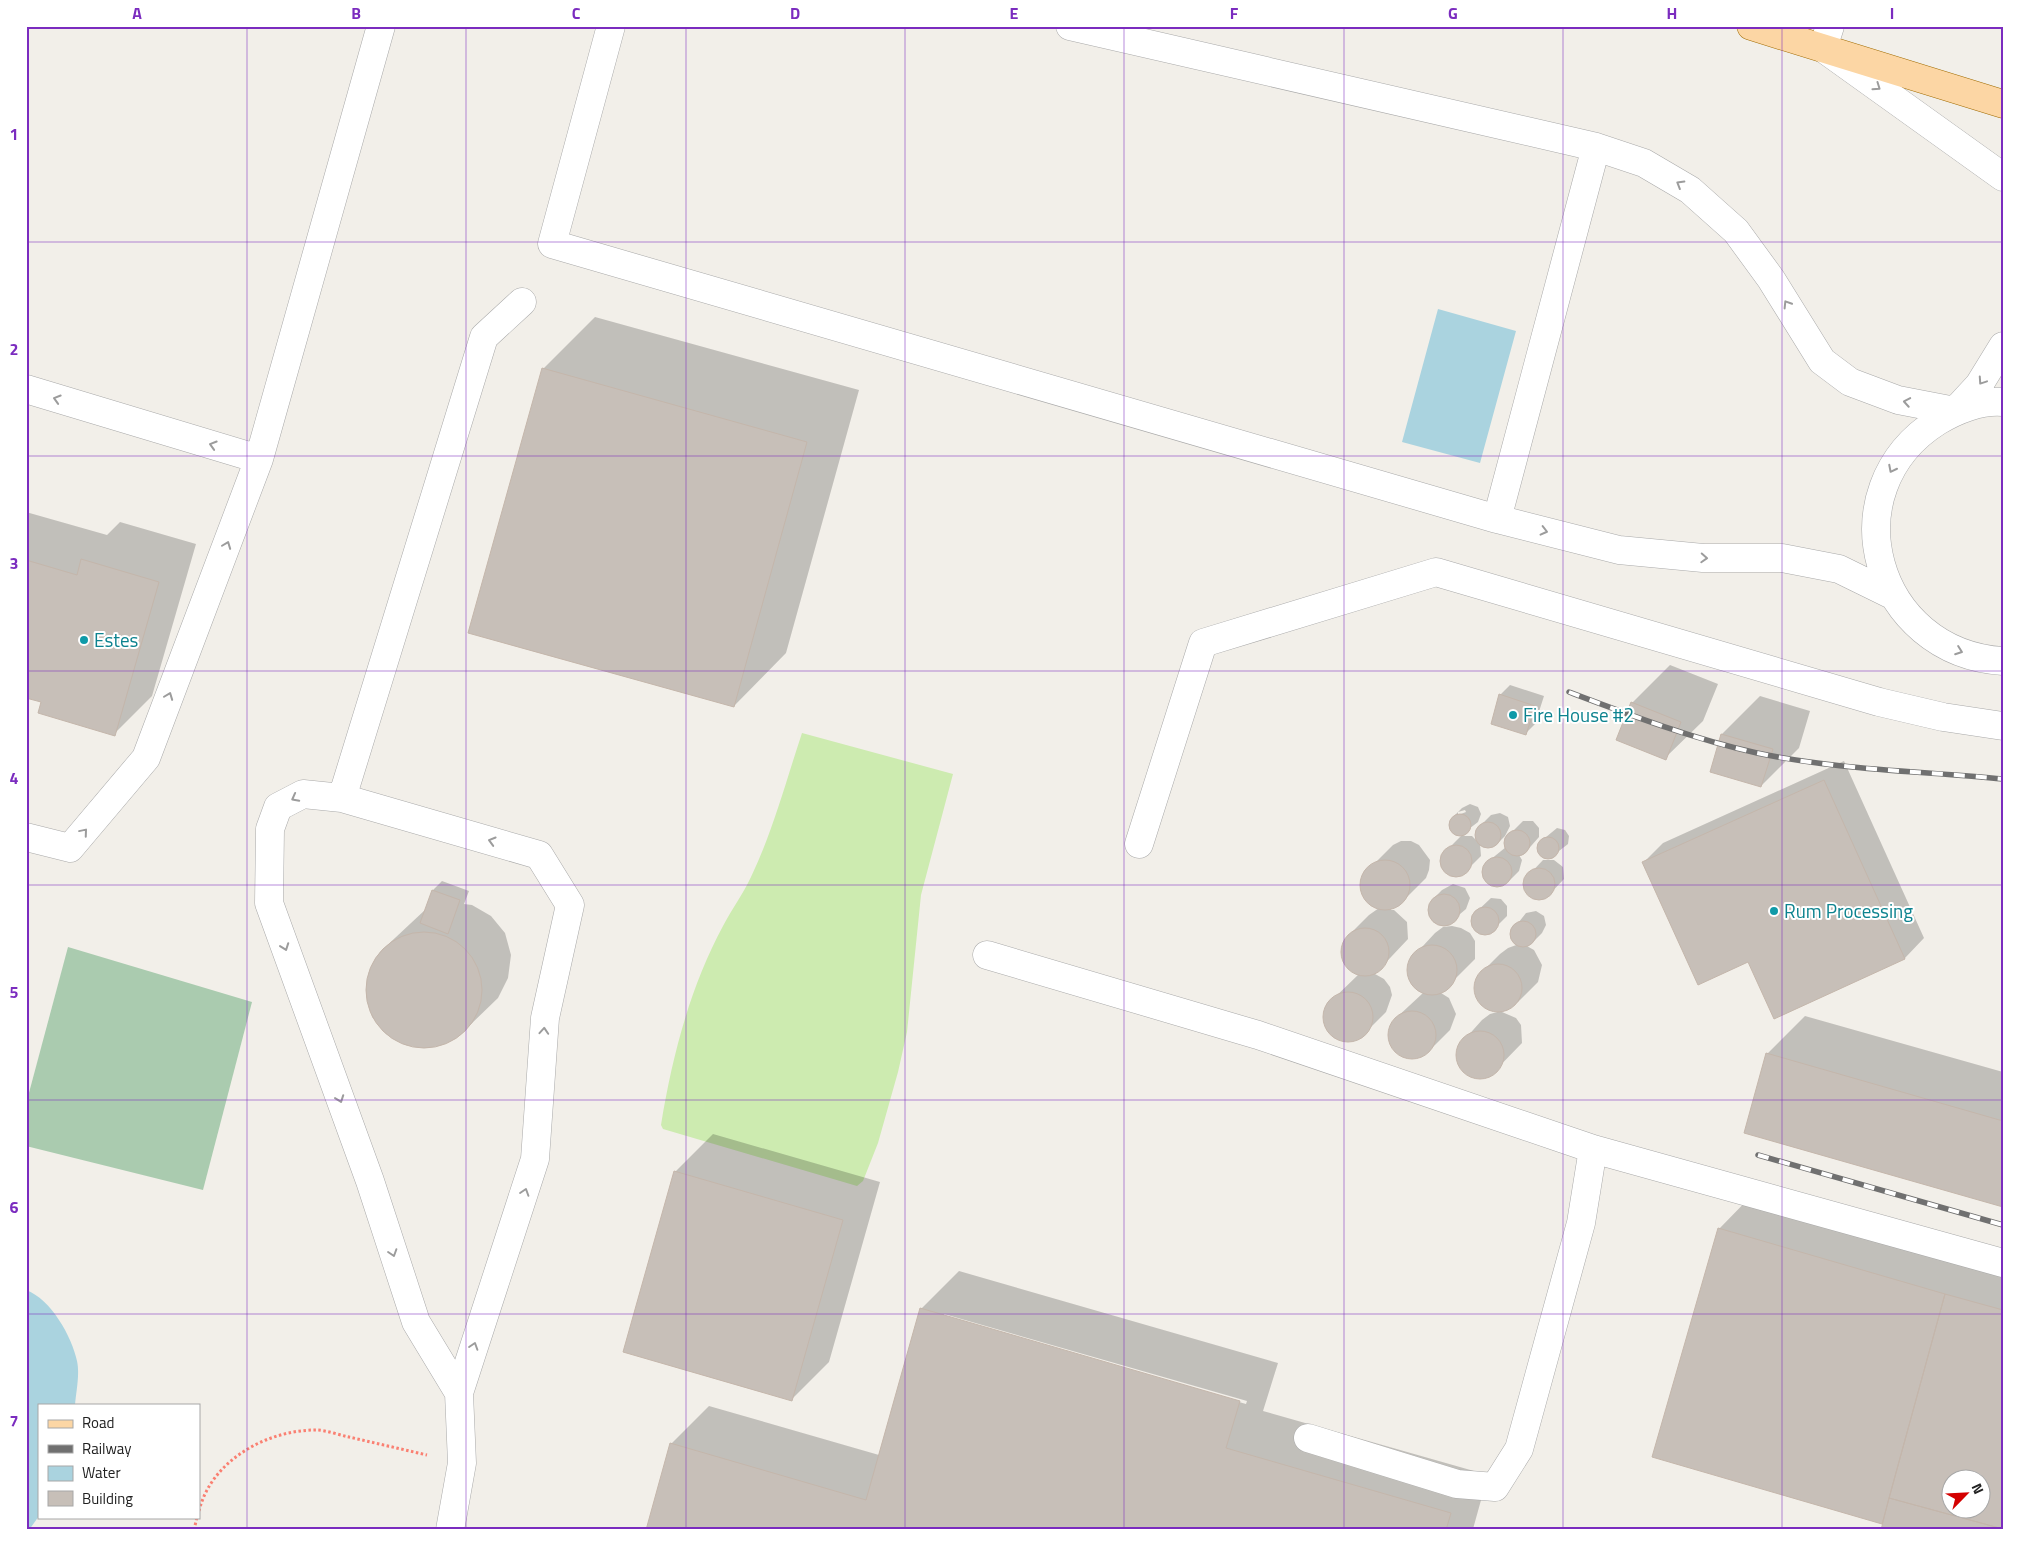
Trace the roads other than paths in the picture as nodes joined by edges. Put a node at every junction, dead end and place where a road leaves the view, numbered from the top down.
1 (381, 26) edge
2 (611, 26) edge
3 (1070, 26) edge
4 (1751, 26) edge
5 (1826, 37) edge
6 (2003, 104) edge
7 (1596, 147) junction
8 (2003, 177) edge
9 (522, 302) dead end
10 (2003, 346) edge
11 (26, 389) edge
12 (2003, 402) edge
13 (1955, 411) junction
14 (260, 459) junction
15 (1497, 519) junction
16 (1892, 595) junction
17 (2003, 661) edge
18 (2003, 726) edge
19 (342, 798) junction
20 (26, 837) edge
21 (1139, 844) dead end
22 (987, 955) dead end
23 (1593, 1149) junction
24 (2003, 1263) edge
25 (459, 1392) junction
26 (1308, 1438) dead end
27 (450, 1530) edge

1 - 14 lane
2 - 15 lane
3 - 7 lane
4 - 5 main road
5 - 6 main road
5 -> 8 lane
13 -> 7 lane
7 - 15 lane
9 - 19 lane
10 -> 13 lane
14 -> 11 lane
12 - 13 lane
13 -> 16 lane
20 -> 14 lane
15 -> 16 lane
16 -> 17 lane
18 - 21 lane
19 -> 25 lane
25 -> 19 lane
22 - 23 lane
23 - 24 lane
23 - 26 lane
25 - 27 lane

